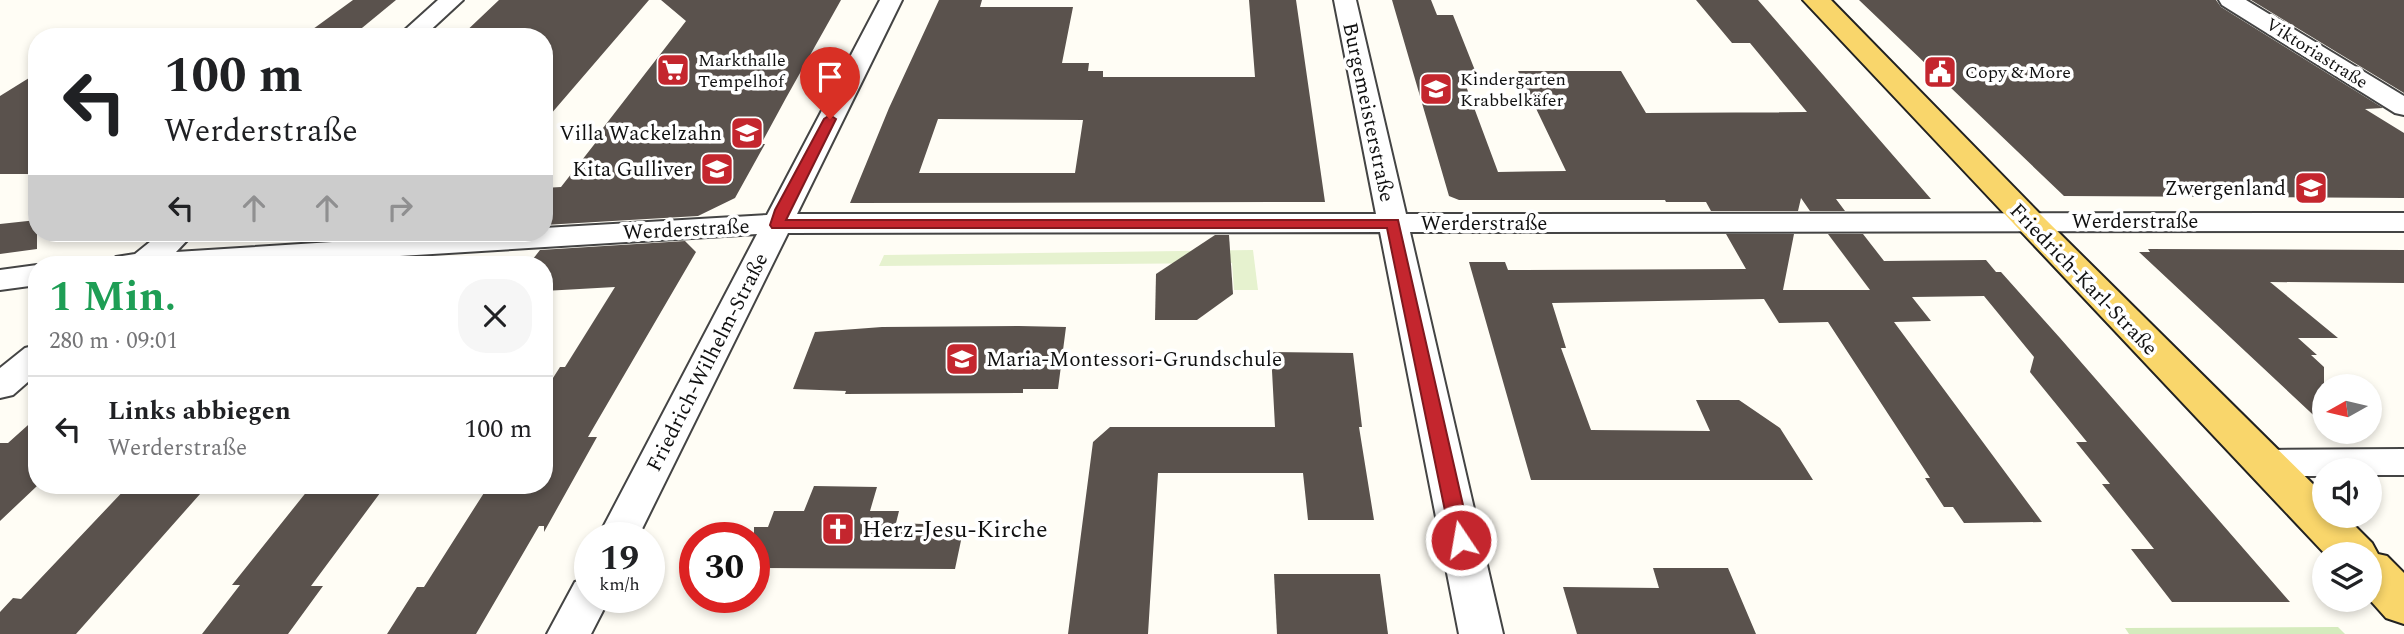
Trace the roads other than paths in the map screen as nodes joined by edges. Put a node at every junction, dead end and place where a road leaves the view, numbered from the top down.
1 (452, 0) edge
2 (891, 0) edge
3 (1345, 0) edge
4 (1816, 0) edge
5 (2230, 0) edge
6 (419, 28) edge
7 (2404, 107) edge
8 (2028, 221) junction
9 (2404, 222) edge
10 (1393, 223) junction
11 (778, 225) junction
12 (553, 238) edge
13 (167, 242) edge
14 (492, 242) edge
15 (149, 256) edge
16 (288, 256) edge
17 (28, 276) edge
18 (0, 280) edge
19 (28, 363) edge
20 (0, 387) edge
21 (2404, 461) edge
22 (2265, 463) junction
23 (626, 522) edge
24 (2342, 542) edge
25 (2382, 582) edge
26 (2404, 605) edge
27 (580, 613) edge
28 (569, 634) edge
29 (1481, 634) edge

1 - 6 street
2 - 11 street, Friedrich-Wilhelm-Straße
3 - 10 street, Burgemeisterstraße
4 - 8 main road, Friedrich-Karl-Straße
5 - 7 street, Viktoriastraße
8 - 9 street, Werderstraße
8 - 10 street, Werderstraße
8 - 22 main road, Friedrich-Karl-Straße
10 - 11 street, Werderstraße
10 - 29 street, Burgemeisterstraße
11 - 12 street, Werderstraße
11 - 23 street, Friedrich-Wilhelm-Straße
13 - 15 street
14 - 16 street, Werderstraße
17 - 18 street
19 - 20 street
21 - 22 street
22 - 24 main road, Friedrich-Karl-Straße
25 - 26 main road
27 - 28 street

